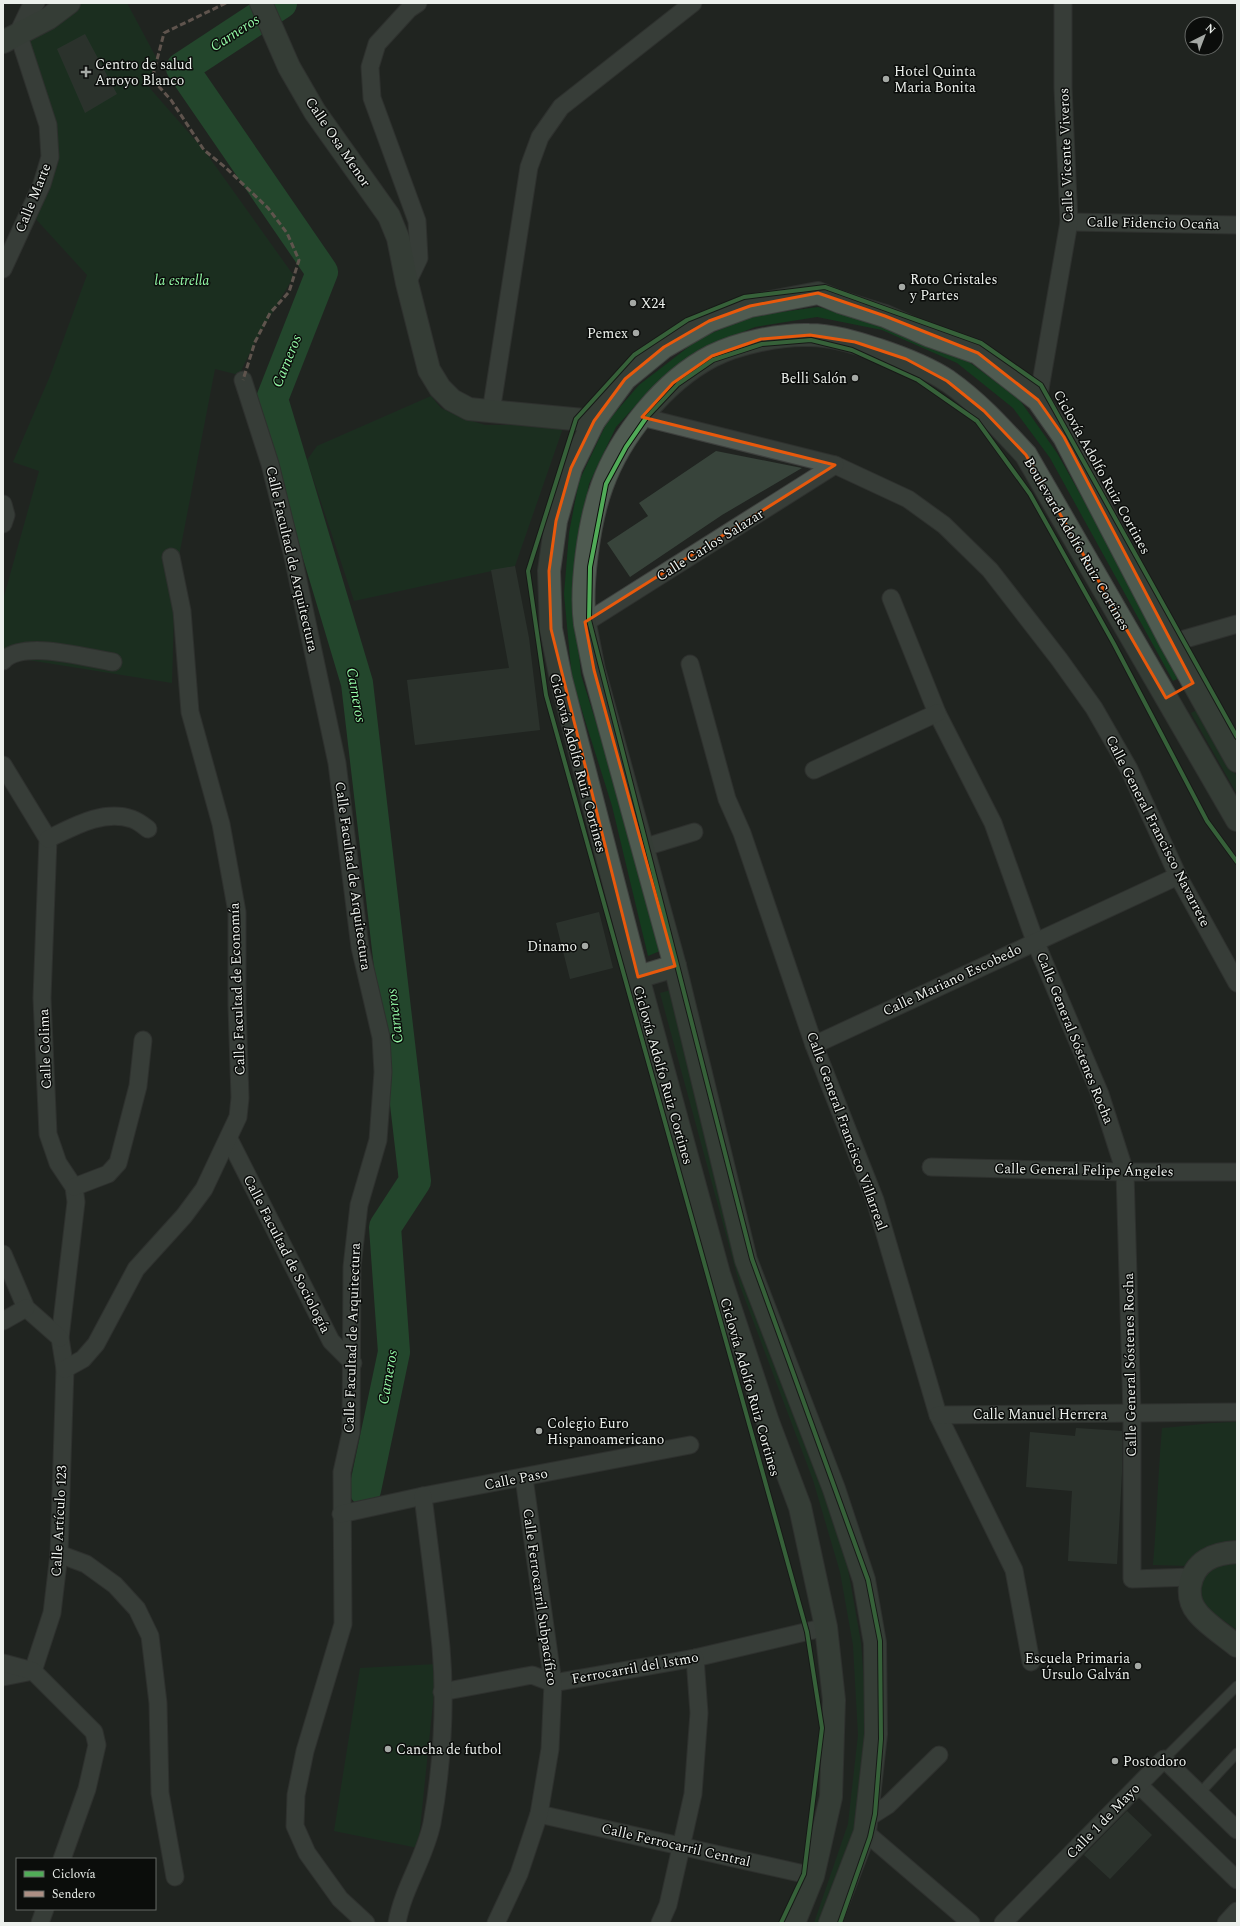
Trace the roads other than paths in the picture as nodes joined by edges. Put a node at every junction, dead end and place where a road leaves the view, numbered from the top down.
1 (36, 3) edge
2 (69, 3) edge
3 (261, 3) edge
4 (418, 3) edge
5 (693, 3) edge
6 (1063, 3) edge
7 (10, 37) edge
8 (1069, 222) junction
9 (1237, 225) edge
10 (3, 269) edge
11 (407, 283) junction
12 (243, 380) dead end
13 (1038, 400) junction
14 (491, 412) junction
15 (642, 417) junction
16 (594, 421) junction
17 (835, 466) junction
18 (4, 504) edge
19 (3, 524) edge
20 (171, 557) dead end
21 (891, 598) dead end
22 (585, 623) junction
23 (1237, 624) edge
24 (1171, 643) junction
25 (3, 661) edge
26 (113, 662) dead end
27 (690, 664) dead end
28 (1193, 683) junction
29 (1166, 698) junction
30 (937, 713) junction
31 (1237, 761) edge
32 (3, 765) edge
33 (814, 770) dead end
34 (1237, 820) edge
35 (148, 828) dead end
36 (694, 832) dead end
37 (48, 839) junction
38 (642, 848) junction
39 (1178, 876) junction
40 (1035, 941) junction
41 (675, 966) junction
42 (638, 977) junction
43 (1237, 983) edge
44 (143, 1040) dead end
45 (814, 1045) junction
46 (229, 1139) junction
47 (931, 1167) dead end
48 (1125, 1172) junction
49 (1237, 1172) edge
50 (74, 1187) junction
51 (3, 1254) edge
52 (26, 1308) junction
53 (3, 1321) edge
54 (60, 1338) junction
55 (353, 1363) junction
56 (65, 1369) junction
57 (1237, 1412) edge
58 (1132, 1414) junction
59 (938, 1415) junction
60 (690, 1445) dead end
61 (524, 1478) junction
62 (423, 1496) junction
63 (347, 1512) junction
64 (1237, 1552) edge
65 (59, 1554) junction
66 (1192, 1576) junction
67 (826, 1627) junction
68 (1237, 1646) edge
69 (695, 1658) junction
70 (1031, 1662) dead end
71 (3, 1663) edge
72 (33, 1671) junction
73 (3, 1677) edge
74 (553, 1682) junction
75 (1237, 1686) edge
76 (442, 1692) junction
77 (1237, 1753) edge
78 (939, 1755) dead end
79 (1164, 1759) junction
80 (1139, 1785) junction
81 (1200, 1793) junction
82 (539, 1814) junction
83 (865, 1826) junction
84 (1237, 1830) edge
85 (682, 1847) junction
86 (62, 1858) edge
87 (175, 1876) dead end
88 (813, 1876) junction
89 (1237, 1880) edge
90 (45, 1910) edge
91 (1237, 1911) edge
92 (40, 1923) edge
93 (366, 1923) edge
94 (397, 1923) edge
95 (496, 1923) edge
96 (660, 1923) edge
97 (794, 1923) edge
98 (830, 1923) edge
99 (972, 1923) edge
100 (1004, 1923) edge
101 (1226, 1923) edge

1 - 7 street
2 - 7 main road
3 - 11 main road, Calle Osa Menor
4 - 11 street
5 - 14 street
6 - 8 street, Calle Vicente Viveros
7 - 10 street, Calle Marte
8 - 9 street, Calle Fidencio Ocaña
8 - 13 street, Calle Vicente Viveros
11 - 14 main road, Calle Osa Menor
12 - 55 street, Calle Facultad de Arquitectura
13 - 16 main road
13 - 24 main road
14 - 16 main road, Calle Osa Menor
15 - 17 street, Calle General Francisco Navarrete
15 - 22 main road, Boulevard Adolfo Ruiz Cortines
15 - 29 main road, Boulevard Adolfo Ruiz Cortines
16 - 42 main road
17 - 22 street, Calle Carlos Salazar
17 - 39 street, Calle General Francisco Navarrete
18 - 19 street
20 - 46 street, Calle Facultad de Economía
21 - 30 street, Calle General Sóstenes Rocha
22 - 38 main road, Boulevard Adolfo Ruiz Cortines
23 - 24 street
24 - 28 main road
25 - 26 street
27 - 45 street, Calle General Francisco Villarreal
28 - 29 main road
28 - 31 main road
29 - 34 main road, Boulevard Adolfo Ruiz Cortines
30 - 33 street
30 - 40 street, Calle General Sóstenes Rocha
32 - 37 street
35 - 37 street
36 - 38 street
37 - 50 street, Calle Colima
38 - 41 main road, Boulevard Adolfo Ruiz Cortines
39 - 40 street, Calle Mariano Escobedo
39 - 43 street, Calle General Francisco Navarrete
40 - 45 street, Calle Mariano Escobedo
40 - 48 street, Calle General Sóstenes Rocha
41 - 42 main road
41 - 83 main road, Boulevard Adolfo Ruiz Cortines
42 - 67 main road
44 - 50 street
45 - 59 street, Calle General Francisco Villarreal
46 - 55 street, Calle Facultad de Sociología
46 - 56 street, Calle Facultad de Economía
47 - 48 street, Calle General Felipe Ángeles
48 - 49 street, Calle General Felipe Ángeles
48 - 58 street, Calle General Sóstenes Rocha
50 - 54 street, Calle Colima
51 - 52 street
52 - 53 street
52 - 54 street
54 - 56 street, Calle Artículo 123
55 - 63 street, Calle Facultad de Arquitectura
56 - 65 street, Calle Artículo 123
57 - 58 street, Calle Manuel Herrera
58 - 59 street, Calle Manuel Herrera
58 - 66 street, Calle General Sóstenes Rocha
59 - 70 street, Calle General Francisco Villarreal
60 - 61 street, Calle Paso
61 - 62 street, Calle Paso
61 - 74 street, Calle Ferrocarril Subpacífico
62 - 63 street, Calle Paso
62 - 76 street
63 - 93 street, Calle Facultad de Arquitectura
64 - 66 main road
65 - 72 street, Calle Artículo 123
65 - 87 street
66 - 68 main road
67 - 69 street, Ferrocarril del Istmo
67 - 88 main road
69 - 74 street, Ferrocarril del Istmo
69 - 85 street
71 - 72 street
72 - 73 street
72 - 86 street
74 - 76 street, Ferrocarril del Istmo
74 - 82 street, Calle Ferrocarril Subpacífico
75 - 79 lane, Calle 1 de Mayo
76 - 94 street
77 - 81 lane
78 - 83 street
79 - 80 street, Calle 1 de Mayo
79 - 81 street
80 - 89 street
80 - 100 street, Calle 1 de Mayo
81 - 84 street
82 - 85 street, Calle Ferrocarril Central
82 - 95 street, Calle Ferrocarril Subpacífico
83 - 98 main road, Boulevard Adolfo Ruiz Cortines
83 - 99 street
85 - 88 street, Calle Ferrocarril Central
85 - 96 street
88 - 97 main road
90 - 92 street
91 - 101 street

